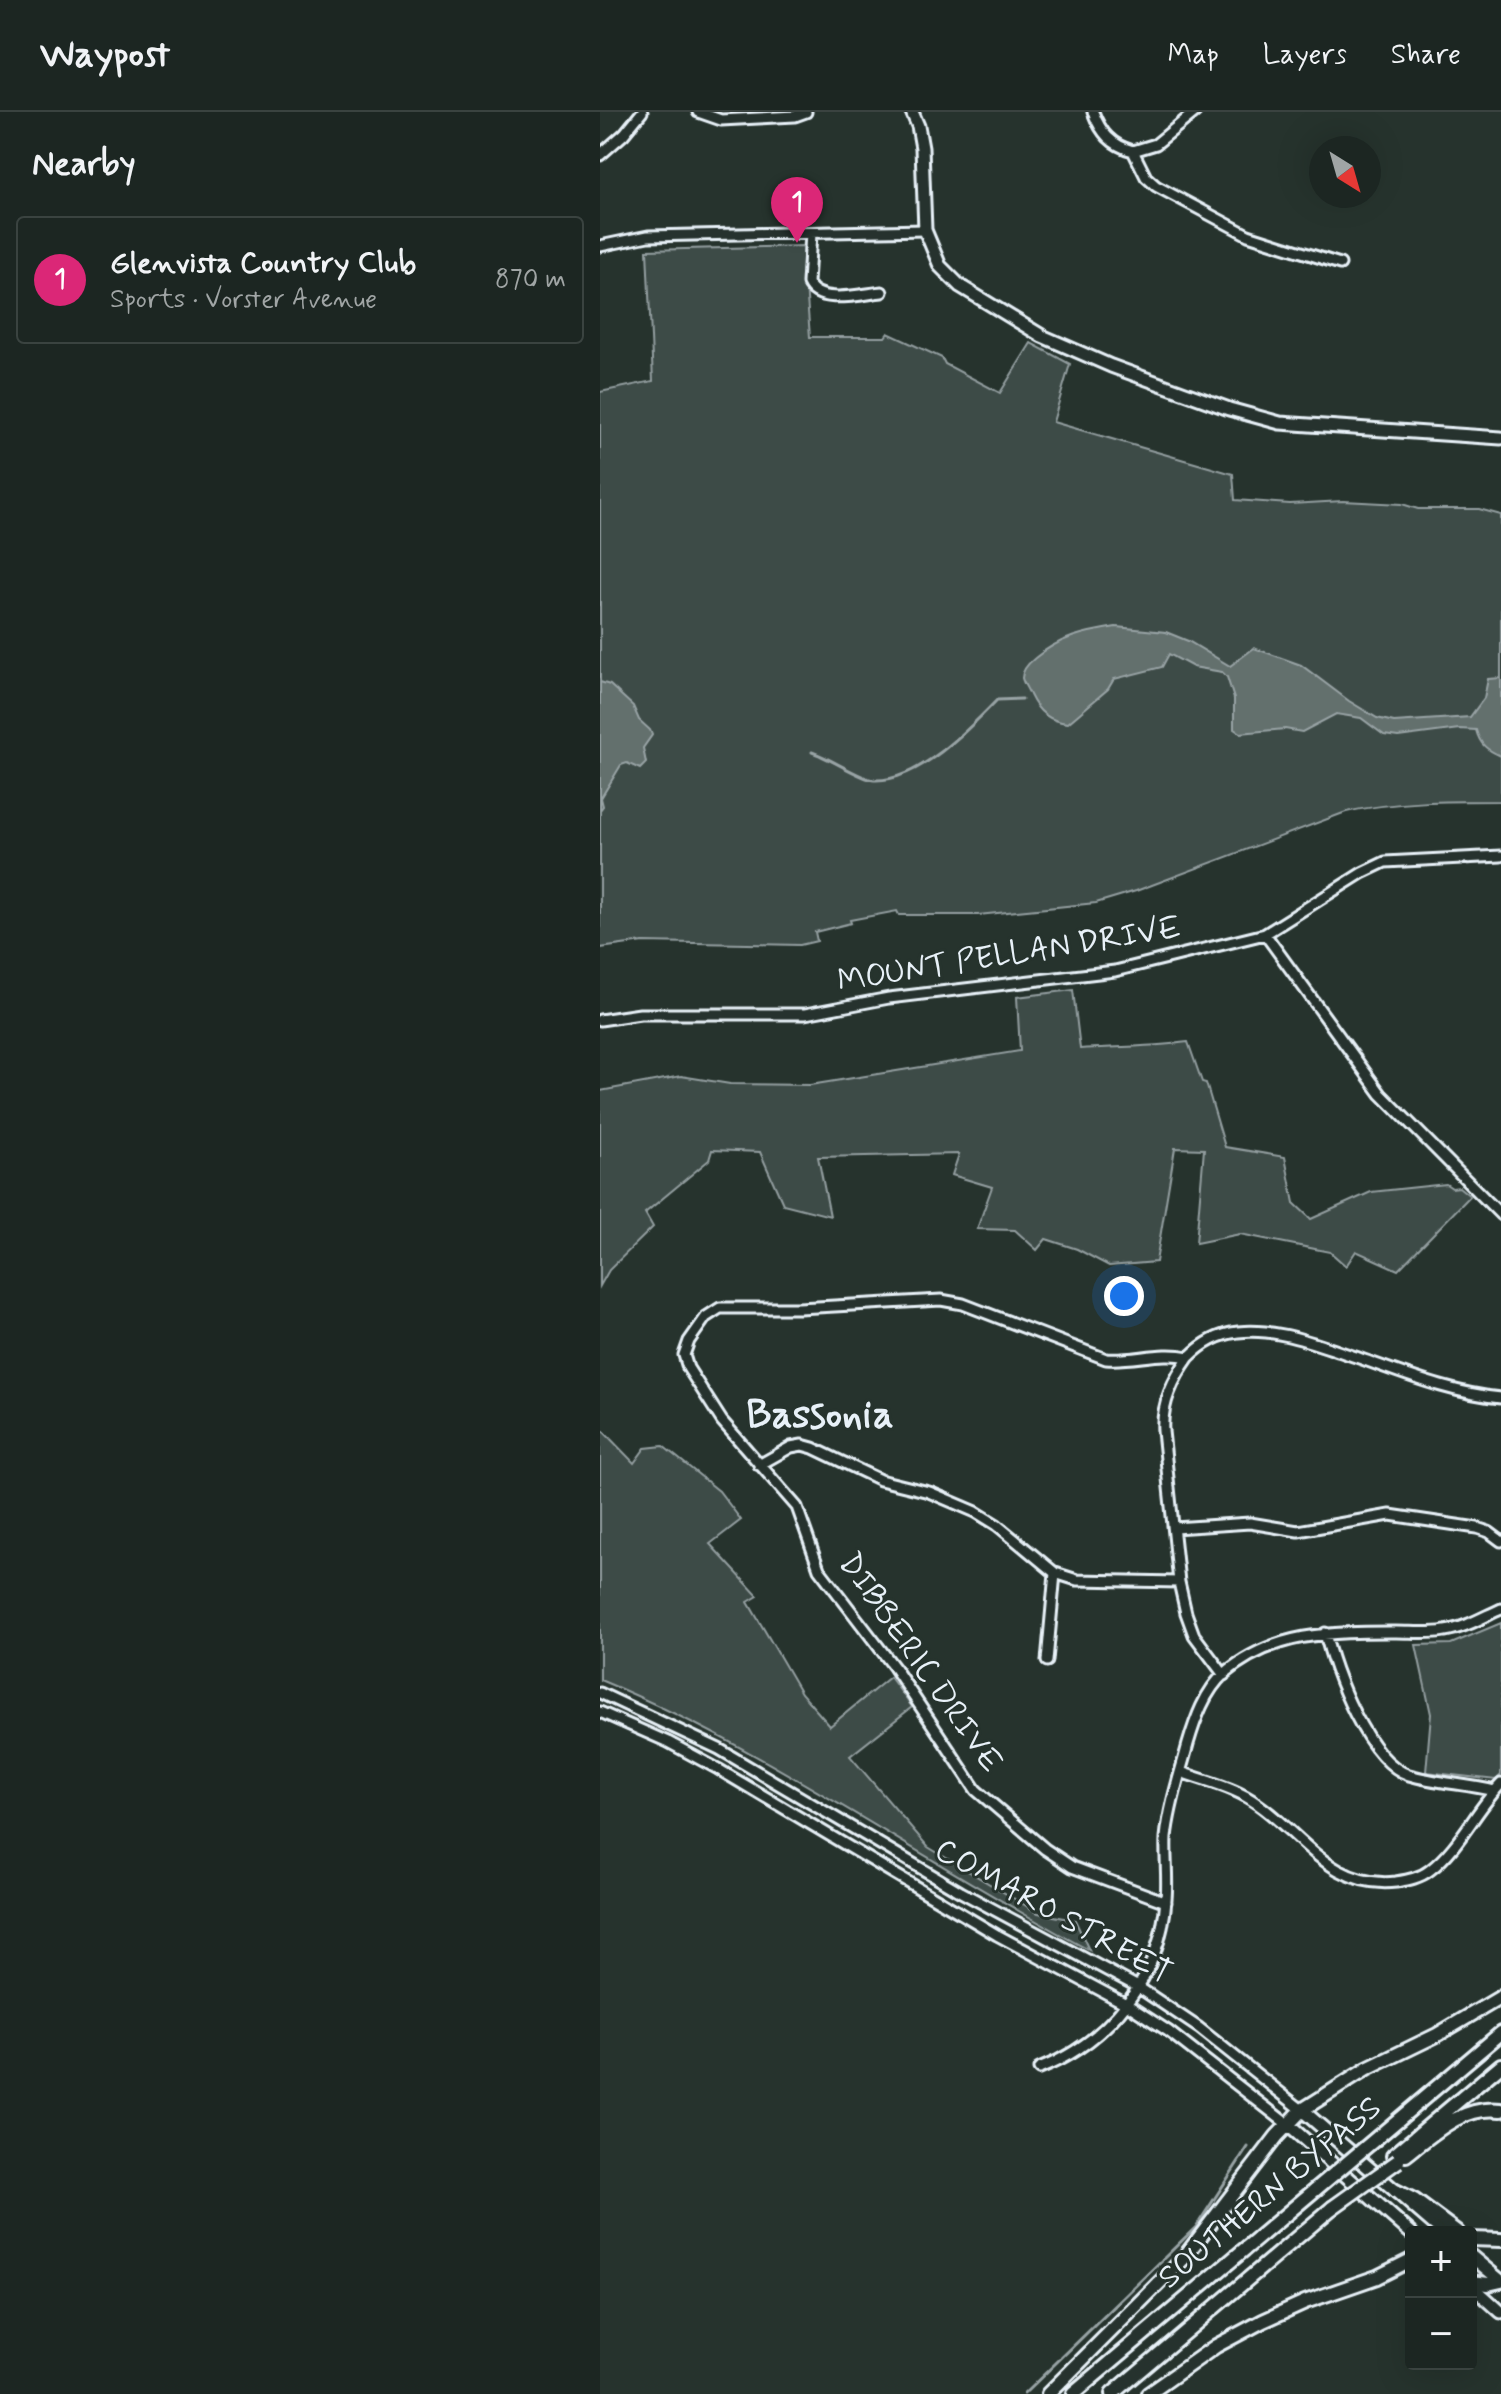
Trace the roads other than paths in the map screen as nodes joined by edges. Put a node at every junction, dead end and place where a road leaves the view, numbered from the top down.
1 (642, 112) edge
2 (698, 112) edge
3 (806, 112) edge
4 (912, 112) edge
5 (1093, 112) edge
6 (1195, 112) edge
7 (1133, 151) junction
8 (600, 155) edge
9 (925, 230) junction
10 (811, 233) junction
11 (600, 246) edge
12 (1340, 264) dead end
13 (882, 292) dead end
14 (1501, 438) edge
15 (1501, 856) edge
16 (1265, 934) junction
17 (600, 1020) edge
18 (1501, 1215) edge
19 (1189, 1357) junction
20 (1501, 1398) edge
21 (759, 1465) junction
22 (1174, 1528) junction
23 (1501, 1541) edge
24 (1055, 1573) junction
25 (1179, 1582) junction
26 (1501, 1609) edge
27 (1325, 1633) junction
28 (1047, 1661) dead end
29 (1224, 1675) junction
30 (600, 1693) edge
31 (600, 1712) edge
32 (1181, 1772) junction
33 (1498, 1788) edge
34 (1166, 1902) junction
35 (1138, 1987) junction
36 (1501, 1997) edge
37 (1128, 2005) junction
38 (1501, 2033) edge
39 (1501, 2065) edge
40 (1039, 2069) dead end
41 (1302, 2110) junction
42 (1501, 2110) edge
43 (1287, 2124) junction
44 (1396, 2158) junction
45 (1396, 2191) junction
46 (1436, 2226) edge
47 (1449, 2226) edge
48 (1405, 2228) edge
49 (1477, 2239) edge
50 (1501, 2240) edge
51 (1477, 2261) edge
52 (1405, 2263) edge
53 (1501, 2281) edge
54 (1477, 2283) edge
55 (1477, 2290) edge
56 (1501, 2312) edge
57 (1048, 2394) edge
58 (1073, 2394) edge
59 (1112, 2394) edge
60 (1148, 2394) edge

1 - 8 street
2 - 3 street
4 - 9 main road
5 - 7 street
6 - 7 street
7 - 12 street
9 - 10 street
9 - 14 main road
10 - 11 street
10 - 13 street
15 - 16 street, MOUNT PELLAN DRIVE
16 - 17 street, MOUNT PELLAN DRIVE
16 - 18 street
19 - 20 street
19 - 21 street, DIBBERIC DRIVE
19 - 22 street
21 - 24 street
21 - 34 street, DIBBERIC DRIVE
22 - 23 street
22 - 25 street
24 - 25 street
24 - 28 street
25 - 29 street
26 - 27 street
27 - 29 street
27 - 33 street
29 - 32 street
30 - 35 street, COMARO STREET
31 - 37 street, COMARO STREET
32 - 33 street
32 - 34 street
34 - 35 street
35 - 37 street
35 - 41 street, COMARO STREET
36 - 41 highway
37 - 40 street
37 - 43 street, COMARO STREET
38 - 58 highway, SOUTHERN BYPASS, bridge
39 - 44 highway, SOUTHERN BYPASS
41 - 43 highway
41 - 45 main road, COMARO STREET
42 - 44 highway
43 - 48 main road, COMARO STREET
43 - 57 highway
44 - 59 highway, SOUTHERN BYPASS, bridge
45 - 46 main road, COMARO STREET
45 - 47 highway
49 - 50 highway
51 - 53 main road
52 - 60 highway
53 - 54 highway
55 - 56 main road

